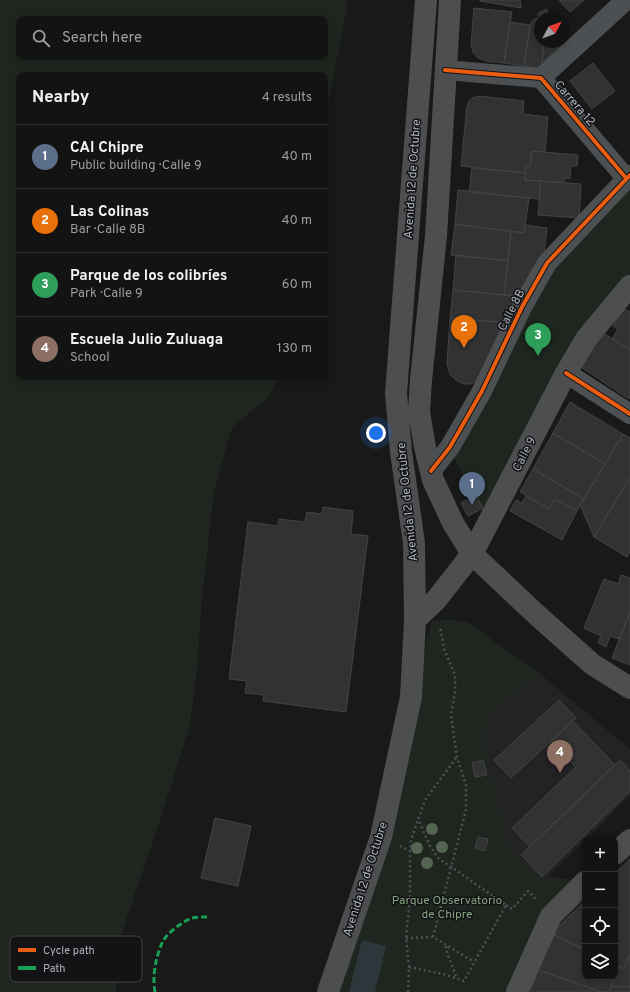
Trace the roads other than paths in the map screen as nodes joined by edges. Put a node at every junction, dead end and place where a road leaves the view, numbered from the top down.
1 (426, 0) edge
2 (450, 0) edge
3 (626, 0) edge
4 (445, 70) junction
5 (541, 78) junction
6 (628, 176) edge
7 (630, 286) edge
8 (566, 373) junction
9 (630, 414) edge
10 (431, 471) junction
11 (472, 554) junction
12 (415, 620) junction
13 (630, 688) edge
14 (630, 840) edge
15 (618, 851) edge
16 (582, 885) edge
17 (328, 992) edge
18 (517, 992) edge

1 - 12 main road, Avenida 12 de Octubre
2 - 4 main road, Avenida 12 de Octubre
3 - 5 street
4 - 5 street, Carrera 12
4 - 10 main road, Avenida 12 de Octubre
5 - 6 street, Carrera 12
6 - 10 street, Calle 8B
7 - 8 main road, Calle 9
8 - 9 street
8 - 11 main road, Calle 9
10 - 11 main road, Avenida 12 de Octubre
11 - 12 main road, Calle 9
11 - 13 main road, Avenida 12 de Octubre
12 - 17 main road, Avenida 12 de Octubre
14 - 15 main road
16 - 18 main road

